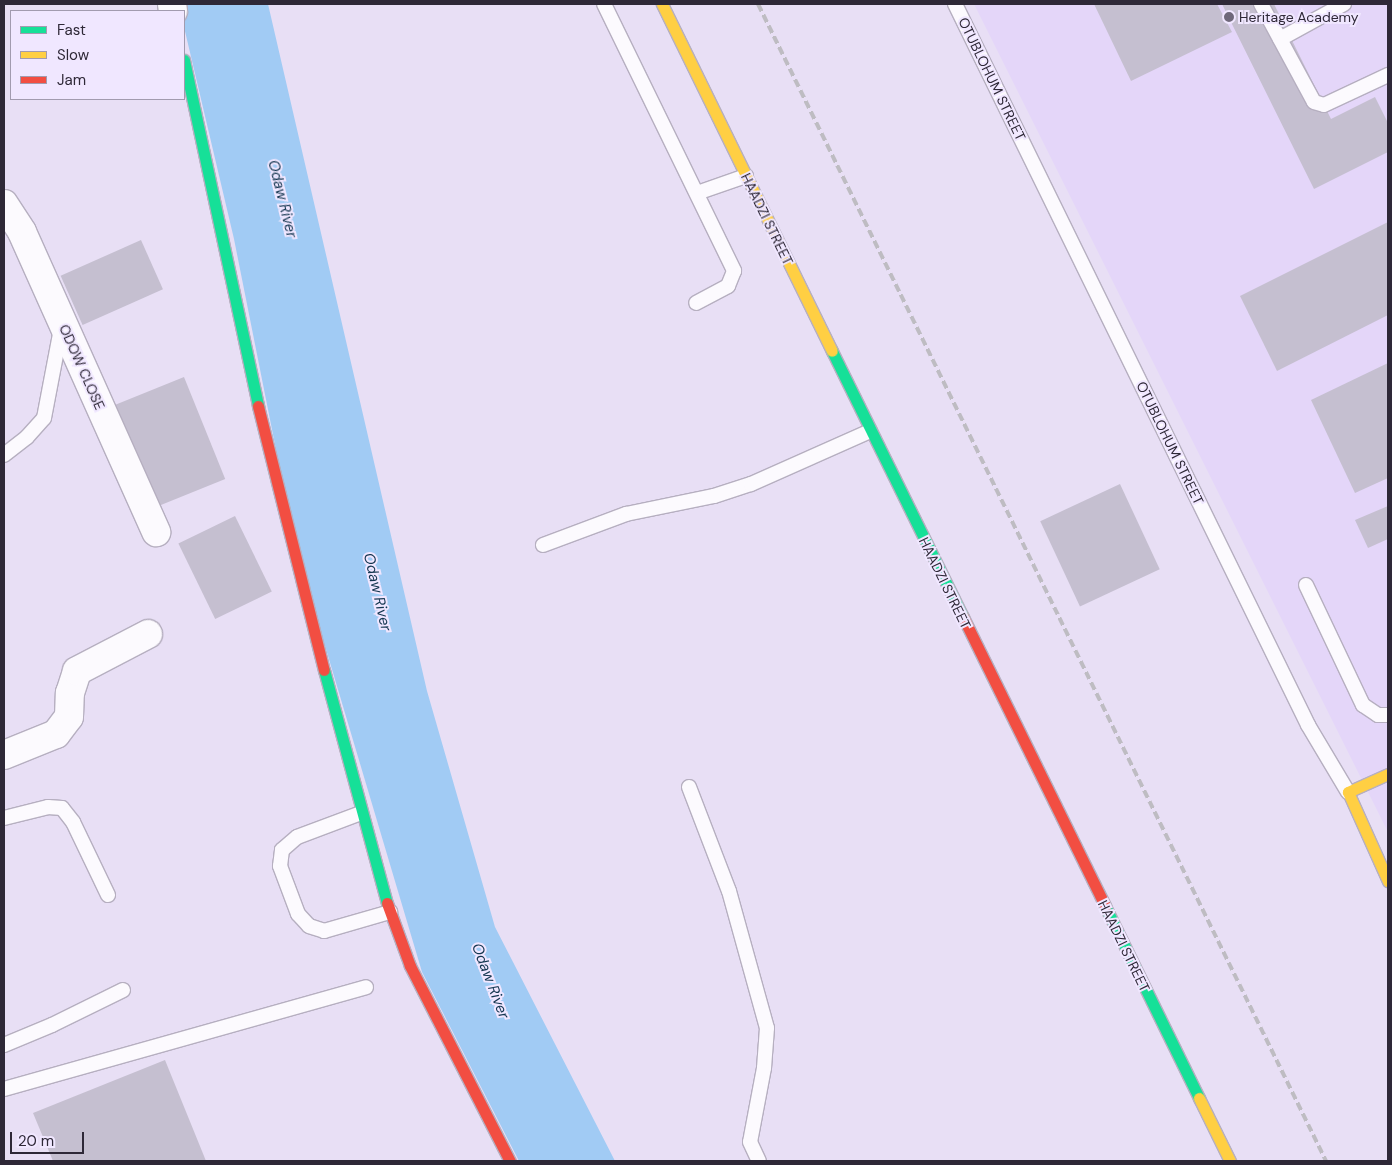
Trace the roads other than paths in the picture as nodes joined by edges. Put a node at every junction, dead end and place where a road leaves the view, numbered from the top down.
1 (604, 4) edge
2 (662, 4) edge
3 (956, 4) edge
4 (1261, 4) edge
5 (1344, 4) edge
6 (1280, 39) junction
7 (185, 65) edge
8 (1388, 75) edge
9 (746, 176) junction
10 (697, 193) junction
11 (4, 204) edge
12 (696, 303) dead end
13 (62, 323) junction
14 (870, 431) junction
15 (4, 455) edge
16 (156, 532) dead end
17 (543, 545) dead end
18 (1306, 585) dead end
19 (148, 634) dead end
20 (1388, 715) edge
21 (4, 755) edge
22 (1388, 774) edge
23 (689, 787) dead end
24 (1348, 792) junction
25 (361, 813) junction
26 (4, 818) edge
27 (1388, 881) edge
28 (108, 895) dead end
29 (390, 912) junction
30 (366, 986) dead end
31 (123, 990) dead end
32 (4, 1045) edge
33 (4, 1089) edge
34 (510, 1161) edge
35 (759, 1161) edge
36 (1230, 1161) edge

1 - 10 lane
2 - 9 street, HAADZI STREET
3 - 24 lane, OTUBLOHUM STREET
4 - 6 lane
5 - 6 lane
6 - 8 lane
7 - 25 street
9 - 10 lane
9 - 14 street, HAADZI STREET
10 - 12 lane
11 - 13 street, ODOW CLOSE
13 - 15 lane
13 - 16 street, ODOW CLOSE
14 - 17 lane
14 - 36 street, HAADZI STREET
18 - 20 lane
19 - 21 street
22 - 24 street
23 - 35 lane
24 - 27 street, OTUBLOHUM STREET
25 - 29 street
25 - 29 lane
26 - 28 lane
29 - 34 street
30 - 33 lane
31 - 32 lane

